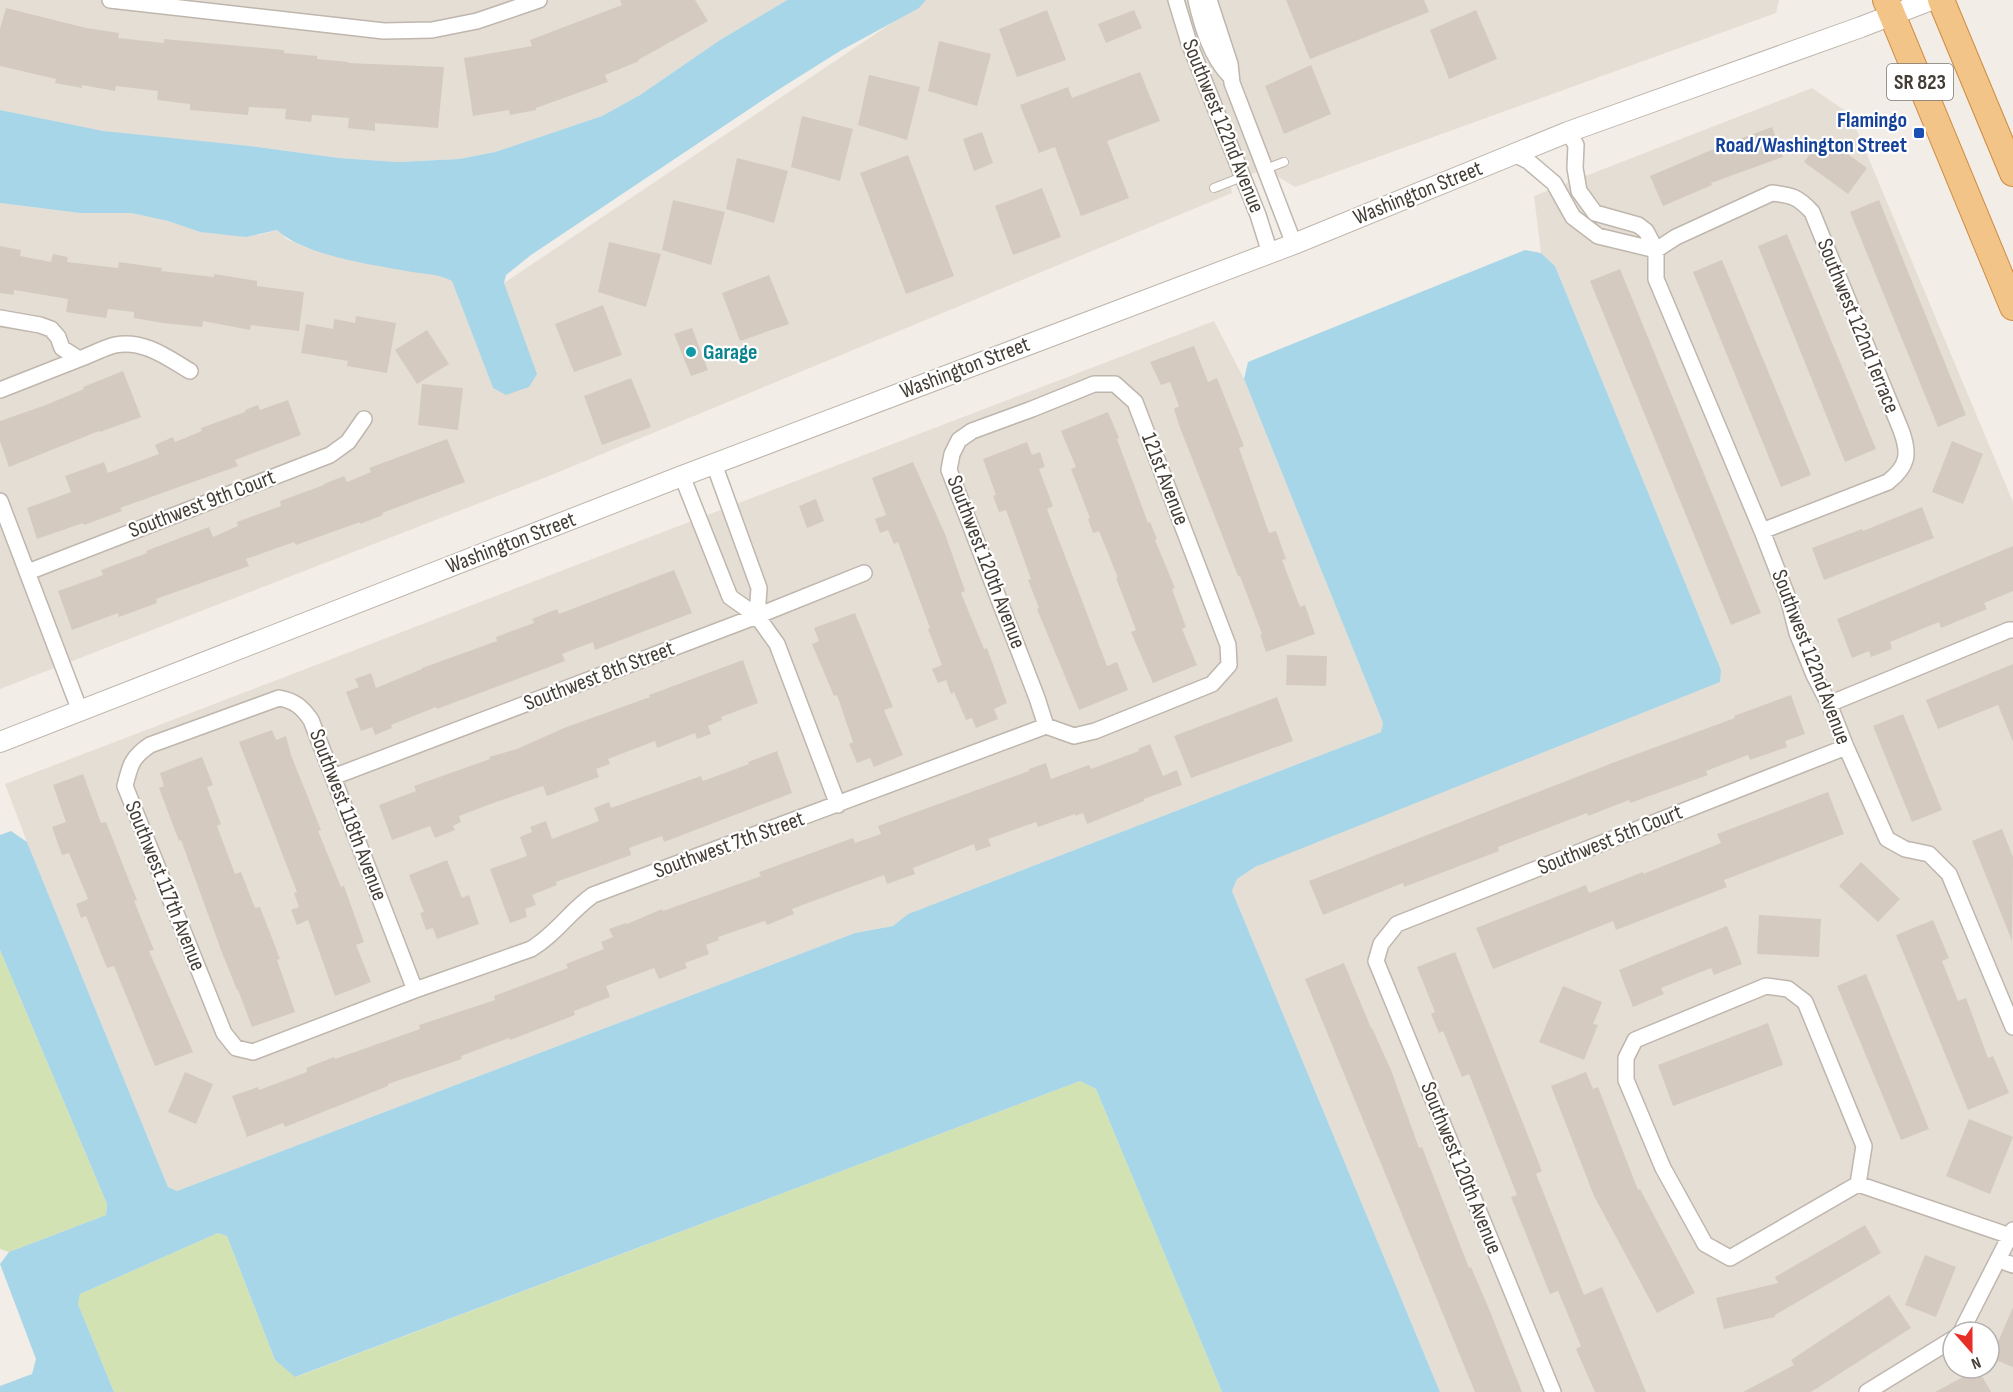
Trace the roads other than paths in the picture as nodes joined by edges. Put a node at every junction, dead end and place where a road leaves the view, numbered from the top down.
1 (110, 0) edge
2 (539, 0) edge
3 (1176, 0) edge
4 (1196, 0) edge
5 (1209, 0) edge
6 (1931, 0) edge
7 (1941, 0) edge
8 (1889, 8) edge
9 (1230, 76) junction
10 (1568, 132) junction
11 (1514, 154) junction
12 (1284, 162) dead end
13 (1265, 169) junction
14 (2013, 173) edge
15 (1242, 177) junction
16 (1214, 188) dead end
17 (1294, 244) junction
18 (1656, 250) junction
19 (1270, 253) junction
20 (2013, 307) edge
21 (0, 318) edge
22 (79, 359) junction
23 (190, 371) dead end
24 (0, 390) edge
25 (1032, 409) joint
26 (363, 419) dead end
27 (714, 464) junction
28 (682, 476) junction
29 (0, 501) edge
30 (1762, 531) junction
31 (28, 572) junction
32 (864, 573) dead end
33 (757, 616) junction
34 (2013, 630) edge
35 (1829, 704) junction
36 (80, 711) junction
37 (203, 725) joint
38 (1046, 726) junction
39 (0, 742) edge
40 (1846, 747) junction
41 (333, 777) junction
42 (838, 805) junction
43 (1381, 944) joint
44 (415, 990) junction
45 (2013, 1027) edge
46 (236, 1048) joint
47 (1858, 1184) junction
48 (2012, 1235) edge
49 (2006, 1263) edge
50 (1969, 1320) edge
51 (1941, 1346) edge
52 (1553, 1392) edge
53 (1867, 1392) edge

1 - 2 street
3 - 15 street, Southwest 122nd Avenue
4 - 9 street, Southwest 122nd Avenue
5 - 9 street, Southwest 122nd Avenue
6 - 8 street, Washington Street
7 - 14 highway, SR 823
8 - 10 street, Washington Street
8 - 20 highway, SR 823
9 - 13 street, Southwest 122nd Avenue
10 - 11 street, Washington Street
10 - 18 street
11 - 17 street, Washington Street
11 - 18 street
12 - 13 lane
13 - 15 street
13 - 17 street, Southwest 122nd Avenue
15 - 16 lane
15 - 19 street, Southwest 122nd Avenue
17 - 19 street, Washington Street
18 - 30 street, Southwest 122nd Avenue
18 - 30 street, Southwest 122nd Terrace
19 - 27 street, Washington Street
21 - 22 street
22 - 23 street
22 - 24 street
25 - 38 street, Southwest 120th Avenue
25 - 38 street, 121st Avenue
26 - 31 street, Southwest 9th Court
27 - 28 street, Washington Street
27 - 33 street
28 - 33 street
28 - 36 street, Washington Street
29 - 31 street
30 - 35 street, Southwest 122nd Avenue
31 - 36 street
32 - 33 street, Southwest 8th Street
33 - 41 street, Southwest 8th Street
33 - 42 street
34 - 35 street
35 - 40 street, Southwest 122nd Avenue
36 - 39 street, Washington Street
37 - 41 street, Southwest 118th Avenue
37 - 46 street, Southwest 117th Avenue
38 - 42 street, Southwest 7th Street
40 - 43 street, Southwest 5th Court
40 - 45 street, Southwest 122nd Avenue
41 - 44 street, Southwest 118th Avenue
42 - 44 street, Southwest 7th Street
43 - 52 street, Southwest 120th Avenue
44 - 46 street, Southwest 7th Street
47 - 47 street
47 - 48 street
48 - 49 street
49 - 50 street
51 - 53 street

